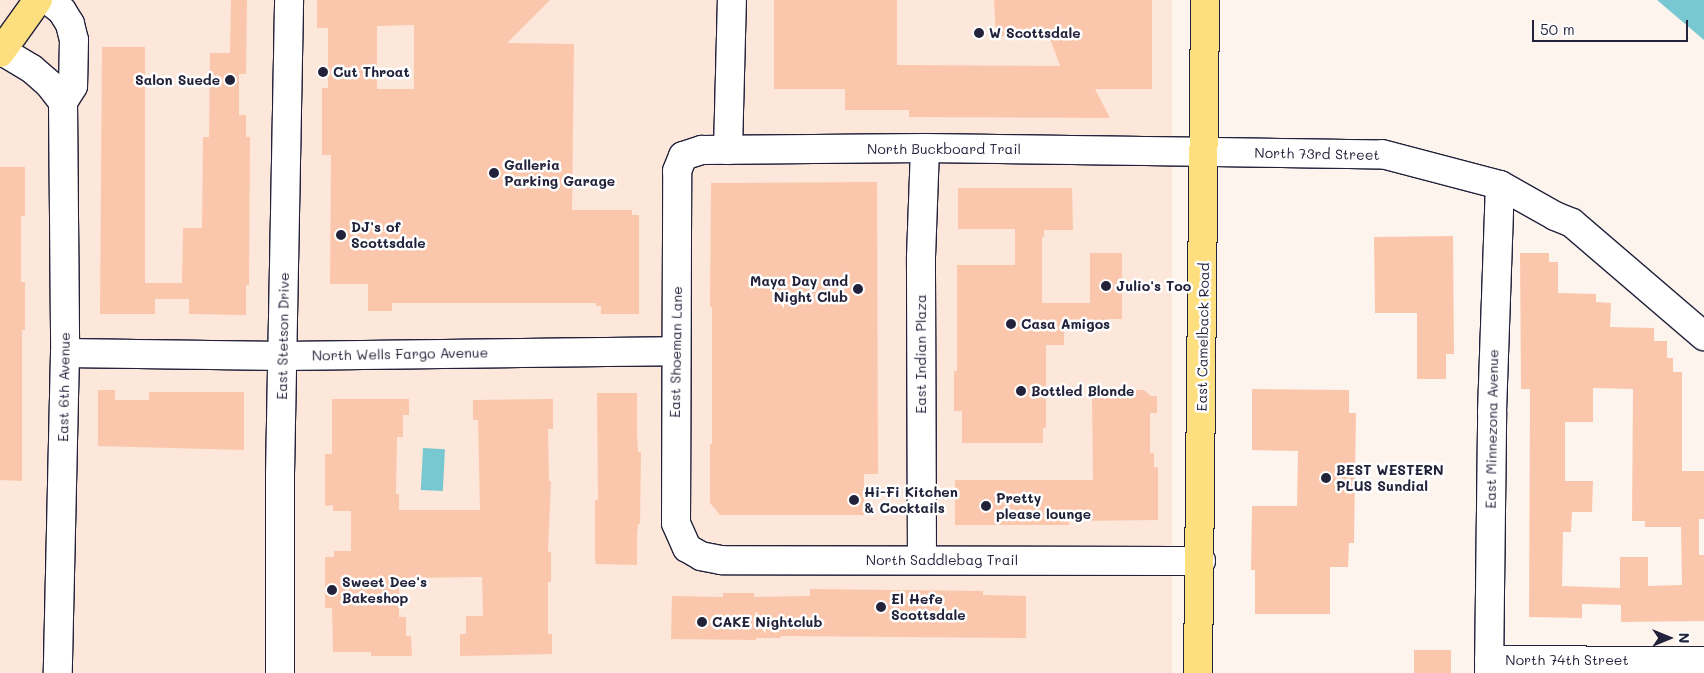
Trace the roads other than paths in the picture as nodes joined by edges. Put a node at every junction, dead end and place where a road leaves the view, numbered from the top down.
1 (38, 0) edge
2 (48, 0) edge
3 (289, 0) edge
4 (732, 0) edge
5 (1205, 0) edge
6 (1, 52) edge
7 (63, 102) junction
8 (925, 148) junction
9 (728, 150) junction
10 (1205, 153) junction
11 (683, 156) joint
12 (1500, 185) junction
13 (1704, 336) edge
14 (675, 351) junction
15 (65, 353) junction
16 (283, 356) junction
17 (687, 548) joint
18 (922, 560) junction
19 (1200, 561) junction
20 (1704, 661) edge
21 (1489, 666) edge
22 (58, 673) edge
23 (280, 673) edge
24 (1198, 673) edge

1 - 6 main road
2 - 7 street, East 6th Avenue
3 - 16 street, East Stetson Drive
4 - 9 street
5 - 10 main road, East Camelback Road
6 - 7 street
7 - 15 street, East 6th Avenue
8 - 9 street, North Buckboard Trail
8 - 10 street, North Buckboard Trail
8 - 18 street, East Indian Plaza
9 - 11 street, North Buckboard Trail
10 - 12 street, North 73rd Street
10 - 19 main road, East Camelback Road
11 - 14 street, East Shoeman Lane
12 - 13 street, North 73rd Street
12 - 21 street, East Minnezona Avenue
14 - 16 street, North Wells Fargo Avenue
14 - 17 street, East Shoeman Lane
15 - 16 street, North Wells Fargo Avenue
15 - 22 street, East 6th Avenue
16 - 23 street, East Stetson Drive
17 - 18 street, North Saddlebag Trail
18 - 19 street, North Saddlebag Trail
19 - 24 main road, East Camelback Road
20 - 21 street, North 74th Street

